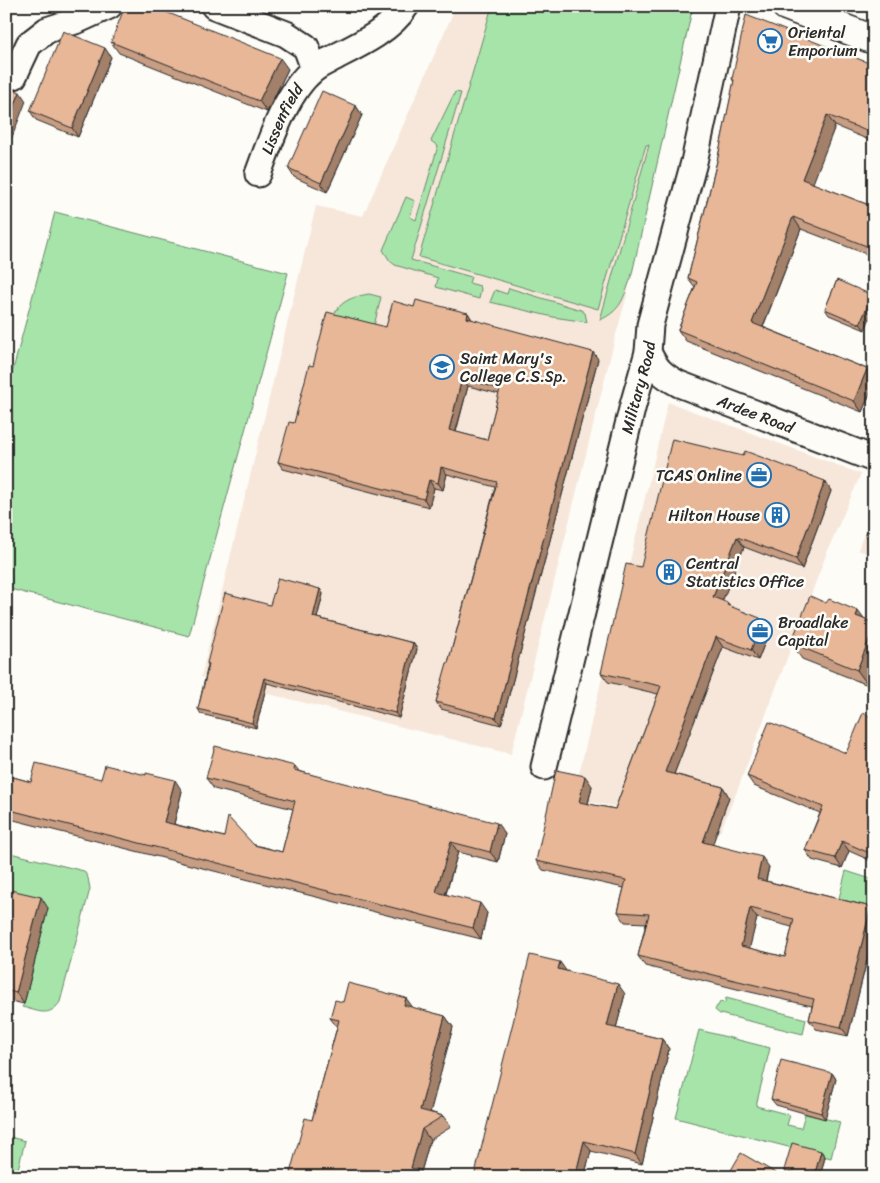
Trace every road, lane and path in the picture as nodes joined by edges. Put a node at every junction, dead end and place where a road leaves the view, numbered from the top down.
1 (108, 6) edge
2 (214, 6) edge
3 (406, 6) edge
4 (728, 6) edge
5 (786, 6) edge
6 (874, 40) edge
7 (314, 69) junction
8 (14, 76) dead end
9 (258, 174) dead end
10 (648, 352) junction
11 (874, 459) edge
12 (544, 767) dead end

1 - 8 street
2 - 7 street, Lissenfield
3 - 7 street, Lissenfield
4 - 10 street, Military Road
5 - 6 main road
7 - 9 street, Lissenfield
10 - 11 street, Ardee Road
10 - 12 street, Military Road

